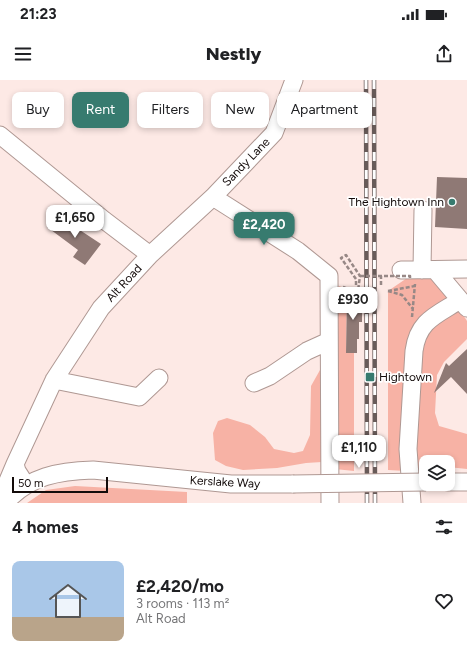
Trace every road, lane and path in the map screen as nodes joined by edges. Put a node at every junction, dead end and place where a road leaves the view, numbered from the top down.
1 (294, 80) edge
2 (1, 137) edge
3 (213, 197) junction
4 (423, 210) dead end
5 (150, 255) junction
6 (467, 269) edge
7 (417, 272) junction
8 (360, 276) junction
9 (381, 276) junction
10 (381, 285) dead end
11 (388, 291) joint
12 (464, 304) edge
13 (329, 341) junction
14 (159, 378) dead end
15 (54, 380) junction
16 (254, 383) dead end
17 (21, 447) junction
18 (14, 464) junction
19 (32, 482) junction
20 (419, 482) edge
21 (455, 482) edge
22 (467, 482) edge
23 (1, 503) edge
24 (5, 503) edge
25 (330, 503) edge
26 (412, 503) edge

1 - 3 street, Sandy Lane
2 - 5 street
3 - 5 street, Alt Road
3 - 13 street
4 - 7 street
5 - 15 street, Alt Road
6 - 7 street
7 - 9 path, bridge
7 - 12 street
8 - 8 path
8 - 9 path, bridge
9 - 10 path
11 - 11 path
12 - 26 street
13 - 16 street
13 - 25 street
14 - 15 street
15 - 17 street, Alt Road
17 - 18 street, Alt Road
17 - 19 street
18 - 19 street
18 - 23 street, Alt Road
19 - 20 street, Kerslake Way, bridge
19 - 24 street
21 - 22 street

